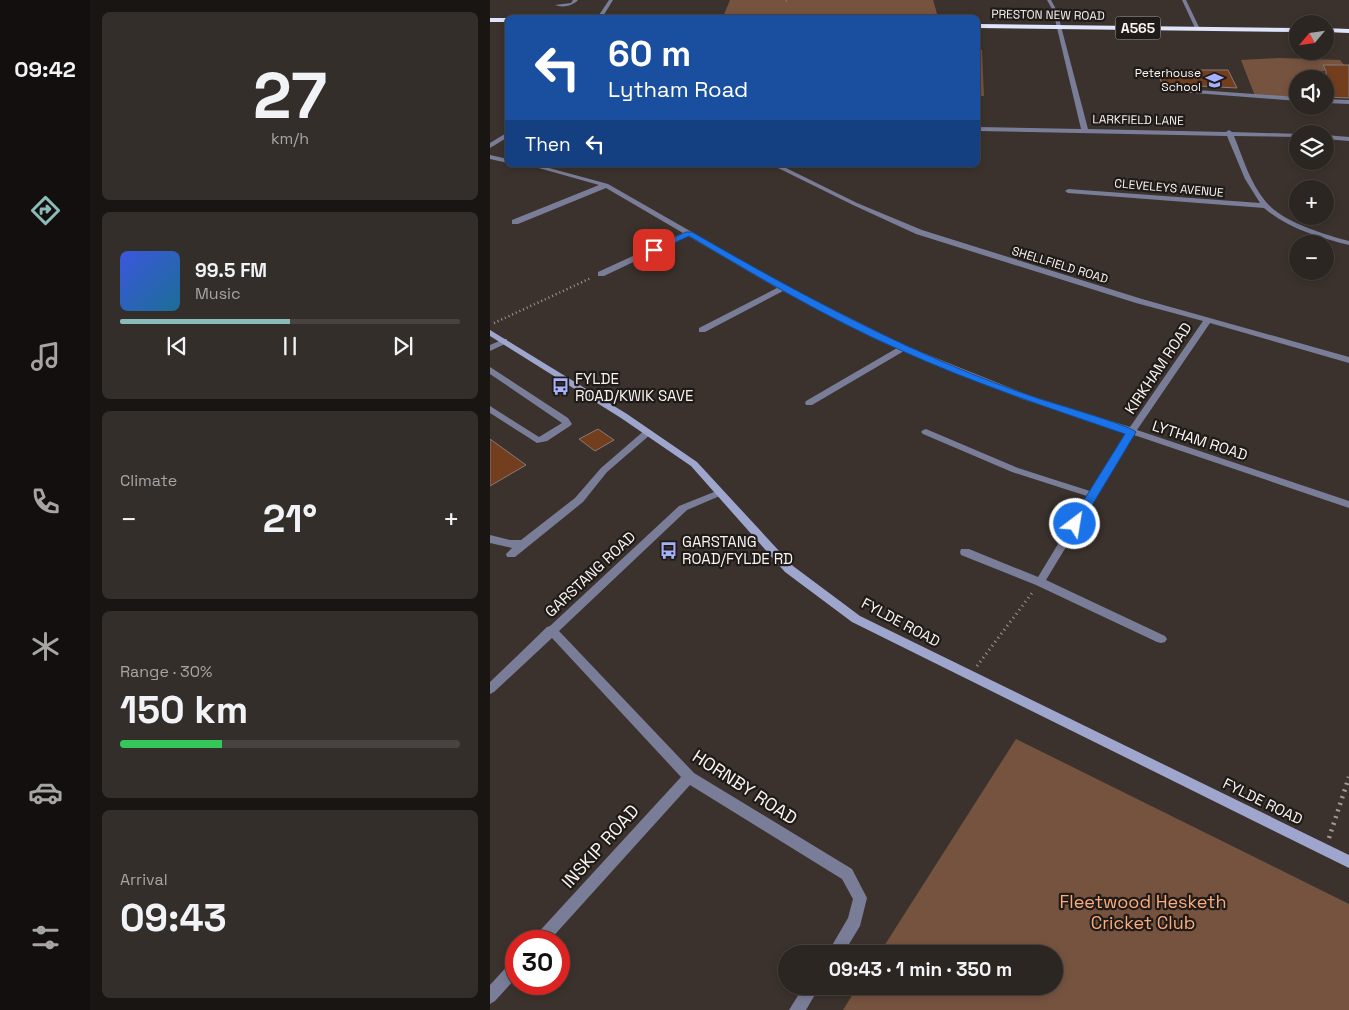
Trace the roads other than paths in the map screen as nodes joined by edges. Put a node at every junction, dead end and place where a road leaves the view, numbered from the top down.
1 (576, 0) edge
2 (611, 0) edge
3 (1049, 0) edge
4 (1184, 0) edge
5 (557, 5) dead end
6 (601, 15) edge
7 (490, 20) edge
8 (505, 20) edge
9 (980, 26) edge
10 (1060, 27) junction
11 (1198, 28) junction
12 (1289, 30) edge
13 (1334, 30) edge
14 (1349, 30) edge
15 (1183, 92) dead end
16 (1289, 98) edge
17 (1334, 101) edge
18 (1349, 102) edge
19 (980, 129) edge
20 (1085, 131) junction
21 (1229, 132) junction
22 (1289, 135) edge
23 (505, 136) edge
24 (1334, 138) edge
25 (1349, 139) edge
26 (490, 146) edge
27 (490, 158) edge
28 (505, 160) edge
29 (538, 167) edge
30 (779, 167) edge
31 (606, 185) junction
32 (1068, 191) dead end
33 (1267, 206) junction
34 (515, 222) dead end
35 (689, 233) junction
36 (1349, 243) edge
37 (601, 274) road end
38 (783, 288) junction
39 (1208, 320) junction
40 (702, 330) dead end
41 (490, 332) edge
42 (504, 341) junction
43 (490, 348) edge
44 (903, 348) junction
45 (1349, 360) edge
46 (490, 370) edge
47 (809, 403) dead end
48 (490, 409) edge
49 (648, 432) junction
50 (926, 432) dead end
51 (1131, 432) junction
52 (719, 493) junction
53 (1093, 496) junction
54 (1349, 505) edge
55 (490, 539) edge
56 (524, 544) junction
57 (965, 552) dead end
58 (511, 554) dead end
59 (1040, 582) junction
60 (551, 630) junction
61 (1161, 639) dead end
62 (490, 689) edge
63 (689, 777) junction
64 (1349, 862) edge
65 (550, 930) edge
66 (840, 945) edge
67 (505, 979) edge
68 (807, 995) edge
69 (490, 996) edge
70 (798, 1010) edge

1 - 5 street
2 - 6 street
3 - 10 street
4 - 11 street
7 - 8 highway
9 - 10 highway, PRESTON NEW ROAD / A565
10 - 11 highway, PRESTON NEW ROAD / A565
10 - 20 street
11 - 12 highway, PRESTON NEW ROAD / A565
13 - 14 highway
15 - 16 street
17 - 18 street
19 - 20 street, LARKFIELD LANE
20 - 21 street, LARKFIELD LANE
21 - 22 street, LARKFIELD LANE
21 - 33 street
23 - 26 street
24 - 25 street
27 - 28 street
29 - 31 street, LYTHAM ROAD
30 - 39 street, SHELLFIELD ROAD
31 - 34 street
31 - 35 street, LYTHAM ROAD
32 - 33 street, CLEVELEYS AVENUE
33 - 36 street
35 - 37 street
35 - 38 street, LYTHAM ROAD
38 - 40 street
38 - 44 street, LYTHAM ROAD
39 - 45 street, SHELLFIELD ROAD
39 - 51 street, KIRKHAM ROAD
41 - 42 street, FYLDE ROAD
42 - 43 street
42 - 49 street, FYLDE ROAD
44 - 47 street
44 - 51 street, LYTHAM ROAD
46 - 48 street
49 - 52 street, FYLDE ROAD
49 - 56 street
50 - 53 street
51 - 53 street, KIRKHAM ROAD
51 - 54 street, LYTHAM ROAD
52 - 60 street, GARSTANG ROAD
52 - 64 street, FYLDE ROAD
53 - 59 street, KIRKHAM ROAD
55 - 56 street
56 - 58 street
57 - 59 street
59 - 61 street
60 - 62 street, GARSTANG ROAD
60 - 63 street, HORNBY ROAD
63 - 65 street, INSKIP ROAD
63 - 66 street, HORNBY ROAD
67 - 69 street
68 - 70 street

